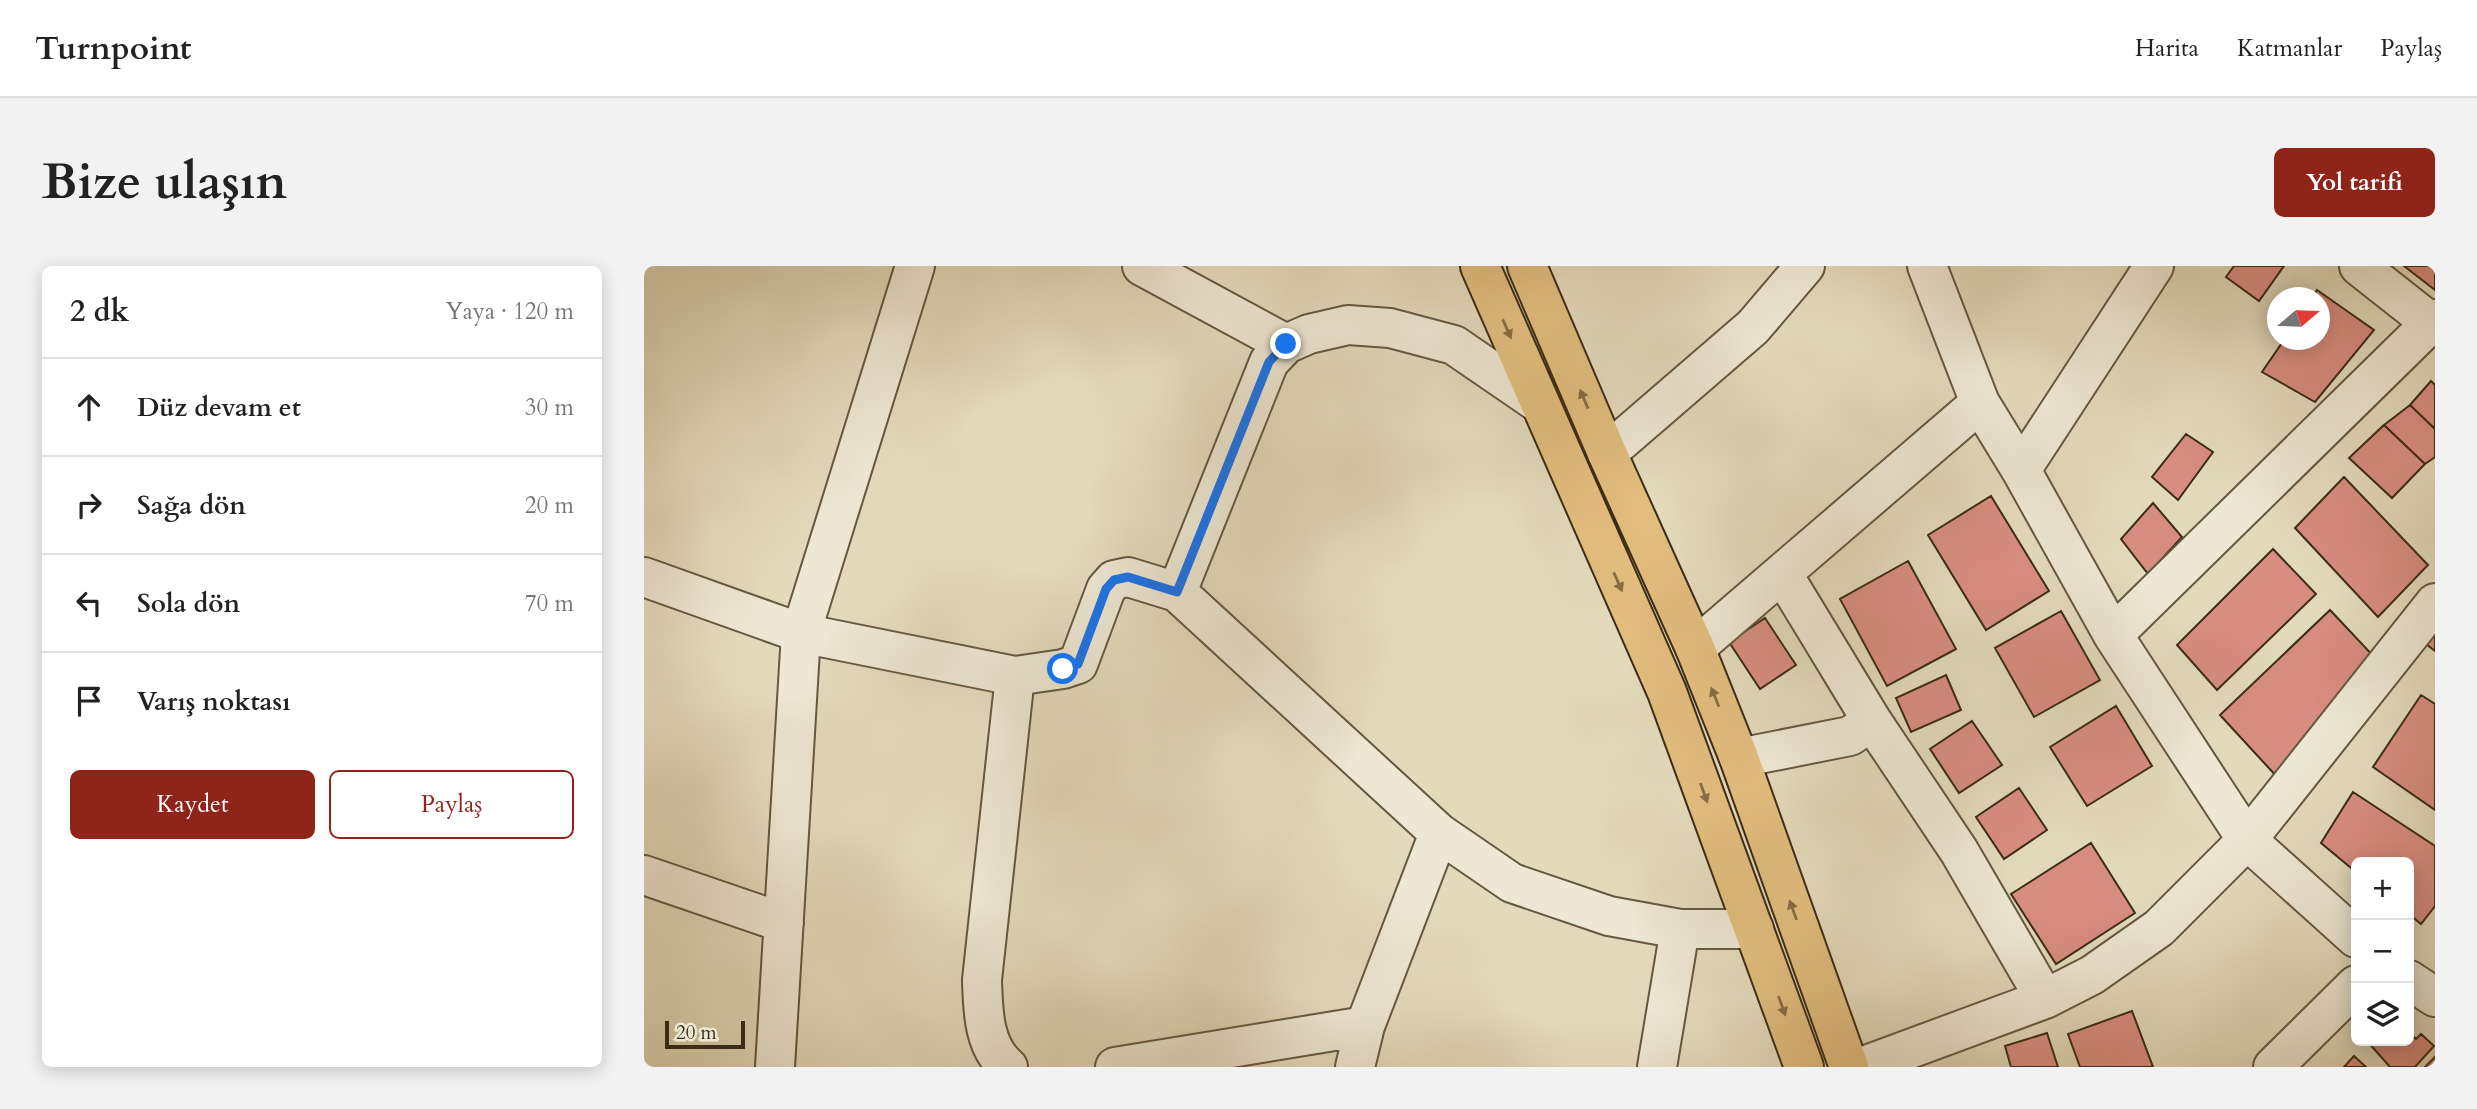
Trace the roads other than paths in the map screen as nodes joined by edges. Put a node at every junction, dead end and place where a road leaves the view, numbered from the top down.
1 (915, 266) edge
2 (1142, 266) edge
3 (1480, 266) edge
4 (1527, 266) edge
5 (1805, 266) edge
6 (1927, 266) edge
7 (2154, 266) edge
8 (2359, 266) edge
9 (2434, 322) edge
10 (1286, 344) junction
11 (1980, 403) junction
12 (1540, 404) junction
13 (1607, 453) junction
14 (2021, 470) junction
15 (1635, 517) junction
16 (1597, 534) junction
17 (1782, 573) junction
18 (644, 577) edge
19 (1177, 592) junction
20 (2435, 603) edge
21 (801, 633) junction
22 (2113, 635) junction
23 (1695, 648) junction
24 (1015, 676) junction
25 (1872, 721) junction
26 (1739, 758) junction
27 (1438, 833) junction
28 (2247, 840) junction
29 (644, 875) edge
30 (783, 923) junction
31 (1680, 929) junction
32 (1754, 929) junction
33 (2351, 934) edge
34 (2414, 983) edge
35 (2351, 990) edge
36 (2435, 998) edge
37 (2045, 999) junction
38 (1365, 1026) junction
39 (1131, 1066) edge
40 (775, 1067) edge
41 (1008, 1067) edge
42 (1355, 1067) edge
43 (1657, 1067) edge
44 (1804, 1067) edge
45 (1849, 1067) edge
46 (1861, 1067) edge
47 (2273, 1067) edge

1 - 21 street
2 - 10 street
3 -> 12 main road
13 -> 4 main road
5 - 13 street
6 - 11 street
7 - 14 street
8 - 9 street
9 - 22 street
10 - 12 street
10 - 19 street
11 - 14 street
11 - 17 street
12 - 16 main road
13 - 15 main road
14 - 22 street
15 - 16 street
15 - 23 main road
16 -> 32 main road
17 - 23 street
17 - 25 street
18 - 21 street
19 - 24 street
19 - 27 street
20 - 28 street
21 - 24 street
21 - 30 street
22 - 28 street
26 -> 23 main road
24 - 41 street
25 - 26 street
25 - 37 street
45 -> 26 main road
27 - 31 street
27 - 38 street
28 - 33 street
28 - 37 street
29 - 30 street
30 - 40 street
31 - 32 street
31 - 43 street
32 -> 44 main road
34 - 36 street
35 - 47 street
37 - 46 street
38 - 39 street
38 - 42 street

